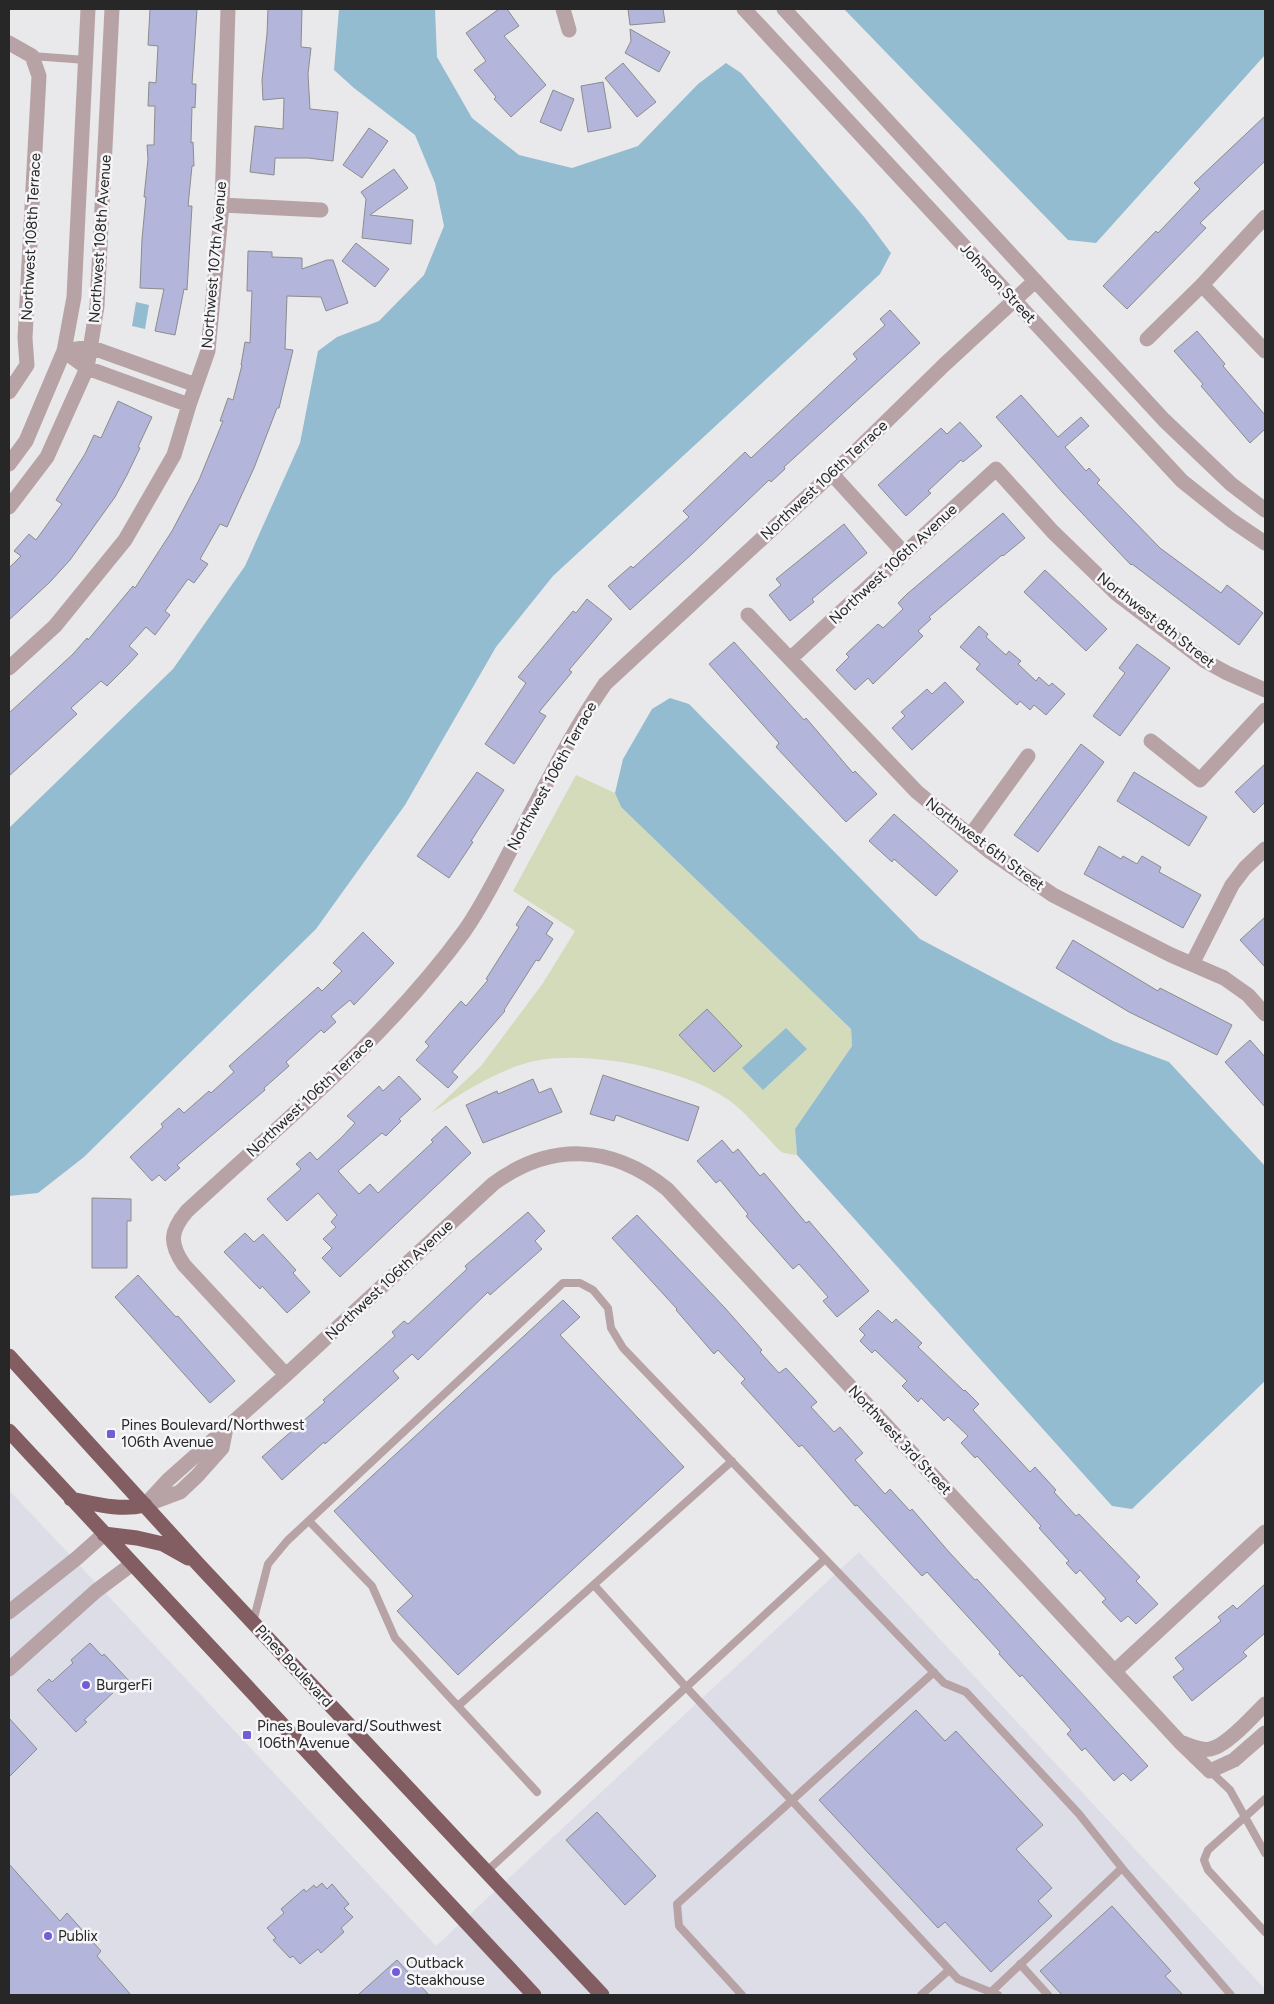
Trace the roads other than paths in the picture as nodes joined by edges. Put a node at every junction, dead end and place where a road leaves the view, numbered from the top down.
1 (88, 9) edge
2 (112, 9) edge
3 (228, 9) edge
4 (563, 9) edge
5 (744, 9) edge
6 (784, 9) edge
7 (569, 30) dead end
8 (9, 42) edge
9 (32, 56) junction
10 (86, 60) junction
11 (222, 205) junction
12 (321, 210) dead end
13 (1265, 217) edge
14 (1035, 280) junction
15 (1202, 285) junction
16 (1014, 300) junction
17 (1147, 339) dead end
18 (90, 347) junction
19 (64, 351) junction
20 (1265, 352) edge
21 (87, 368) junction
22 (196, 385) junction
23 (9, 392) edge
24 (189, 405) junction
25 (9, 464) edge
26 (996, 469) joint
27 (832, 474) junction
28 (9, 507) edge
29 (1265, 510) edge
30 (1265, 543) edge
31 (904, 553) junction
32 (748, 614) dead end
33 (790, 659) junction
34 (9, 668) edge
35 (1265, 690) edge
36 (1265, 710) edge
37 (1151, 741) dead end
38 (1028, 756) dead end
39 (970, 836) junction
40 (1262, 857) edge
41 (1192, 964) junction
42 (1265, 1014) edge
43 (565, 1154) joint
44 (9, 1356) edge
45 (286, 1375) junction
46 (9, 1432) edge
47 (732, 1461) junction
48 (71, 1499) junction
49 (145, 1505) junction
50 (309, 1521) junction
51 (1265, 1532) edge
52 (104, 1534) junction
53 (825, 1559) junction
54 (132, 1564) junction
55 (198, 1564) junction
56 (594, 1585) junction
57 (9, 1612) edge
58 (253, 1622) junction
59 (9, 1669) edge
60 (1115, 1671) junction
61 (934, 1672) junction
62 (686, 1687) junction
63 (1265, 1704) edge
64 (458, 1706) junction
65 (1265, 1733) edge
66 (1179, 1741) junction
67 (1210, 1771) junction
68 (537, 1792) dead end
69 (1265, 1799) edge
70 (792, 1801) junction
71 (1246, 1817) junction
72 (1265, 1853) edge
73 (1122, 1868) junction
74 (486, 1872) junction
75 (1265, 1932) edge
76 (1020, 1964) junction
77 (949, 1970) junction
78 (992, 1994) edge
79 (534, 1995) edge
80 (602, 1995) edge
81 (742, 1995) edge
82 (921, 1995) edge
83 (1048, 1995) edge
84 (1232, 1995) edge

1 - 10 street, Northwest 108th Avenue
2 - 18 street, Northwest 108th Avenue
3 - 11 street, Northwest 107th Avenue
4 - 7 street
5 - 16 street, Johnson Street
6 - 14 street, Johnson Street
8 - 9 street
9 - 10 lane
9 - 23 street, Northwest 108th Terrace
10 - 19 street, Northwest 108th Avenue
11 - 12 street
11 - 22 street, Northwest 107th Avenue
13 - 15 street
14 - 16 street, Northwest 106th Terrace
14 - 29 street, Johnson Street
15 - 17 street
15 - 20 street
16 - 27 street, Northwest 106th Terrace
16 - 30 street, Johnson Street
18 - 19 street
18 - 21 street, Northwest 108th Avenue
18 - 22 street
19 - 21 street
19 - 25 street, Northwest 108th Avenue
21 - 24 street
21 - 28 street, Northwest 108th Avenue
22 - 24 street, Northwest 107th Avenue
24 - 34 street, Northwest 107th Avenue
26 - 31 street, Northwest 106th Avenue
26 - 35 street, Northwest 8th Street
27 - 31 street
27 - 45 street, Northwest 106th Terrace
31 - 33 street, Northwest 106th Avenue
32 - 33 street, Northwest 6th Street
33 - 39 street, Northwest 6th Street
36 - 37 street
38 - 39 street
39 - 41 street, Northwest 6th Street
40 - 41 street
41 - 42 street, Northwest 6th Street
43 - 45 street, Northwest 106th Avenue
43 - 60 street, Northwest 3rd Street
44 - 49 highway, Pines Boulevard
45 - 49 street, Northwest 106th Avenue
46 - 48 highway
47 - 50 lane
47 - 53 lane
47 - 56 lane
48 - 49 highway
48 - 52 highway
49 - 55 highway, Pines Boulevard
50 - 58 lane
50 - 64 lane
51 - 60 street
52 - 54 highway
52 - 55 highway
52 - 57 street
53 - 61 lane
53 - 62 lane
54 - 59 street
54 - 79 highway
55 - 58 highway, Pines Boulevard
56 - 62 lane
56 - 64 lane
58 - 74 highway, Pines Boulevard
60 - 66 street, Northwest 3rd Street
61 - 70 lane
61 - 73 lane
62 - 70 lane
62 - 74 lane
63 - 66 street
64 - 68 lane
65 - 67 street
66 - 67 street, Northwest 3rd Street
67 - 71 lane
69 - 71 lane
70 - 77 lane
70 - 81 lane
71 - 72 lane
71 - 75 lane
73 - 76 lane
73 - 84 lane
74 - 80 highway, Pines Boulevard
76 - 78 lane
76 - 83 lane
77 - 78 lane
77 - 82 lane

